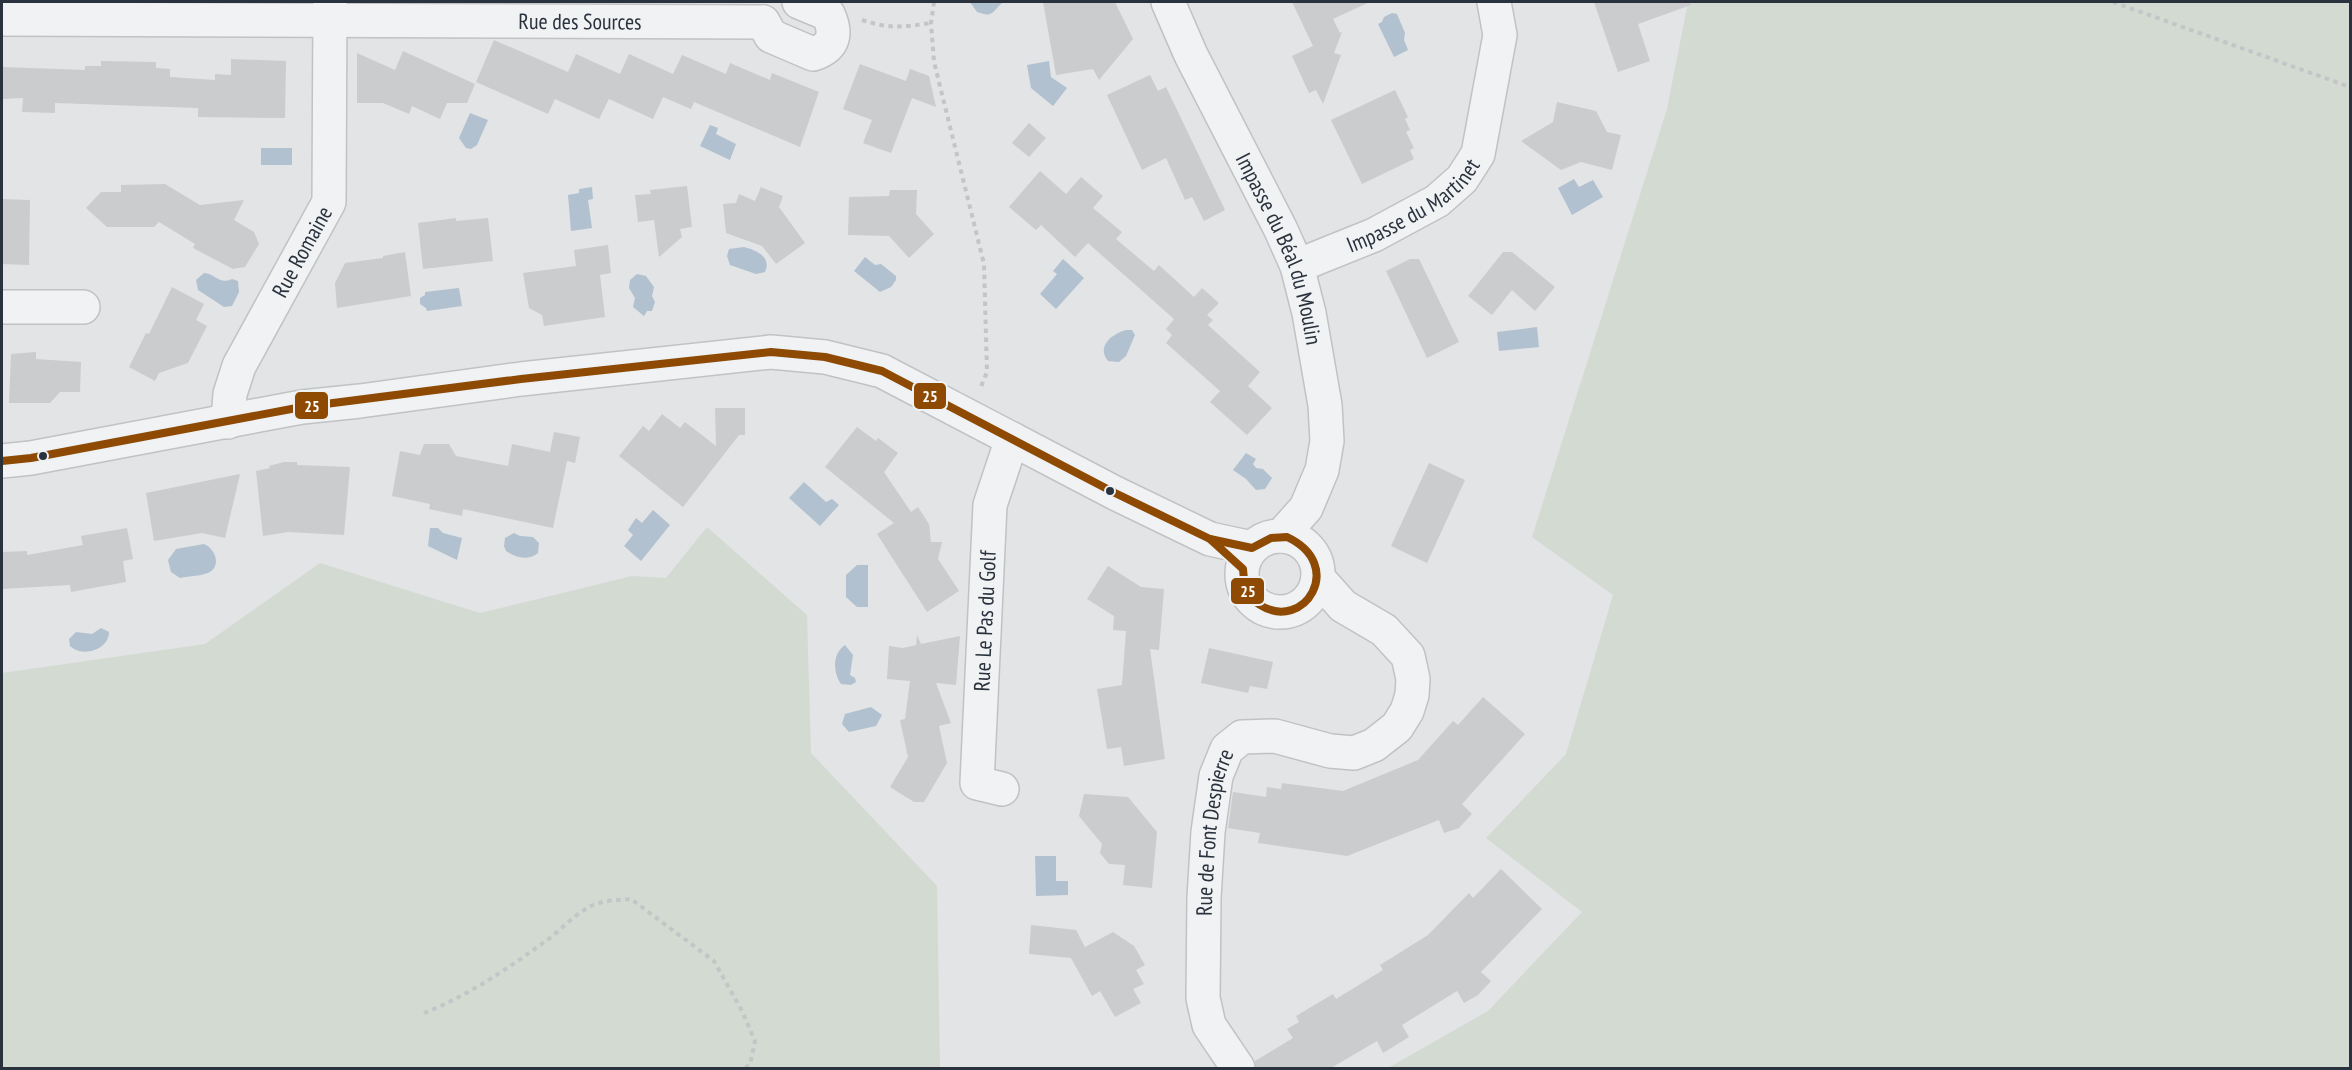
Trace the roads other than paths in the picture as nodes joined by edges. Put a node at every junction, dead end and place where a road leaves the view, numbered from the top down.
1 (799, 2) edge
2 (1168, 2) edge
3 (1494, 2) edge
4 (330, 10) edge
5 (769, 12) edge
6 (2, 19) edge
7 (1297, 266) junction
8 (2, 307) edge
9 (83, 307) dead end
10 (228, 422) junction
11 (1012, 439) junction
12 (2, 461) edge
13 (1270, 549) junction
14 (1313, 589) junction
15 (1002, 789) dead end
16 (1238, 1068) edge

1 - 5 street, Rue des Sources
2 - 7 street, Impasse du Béal du Moulin
3 - 7 street, Impasse du Martinet
4 - 5 street, Rue des Sources
4 - 6 street, Rue des Sources
4 - 10 street, Rue Romaine
7 - 13 street, Impasse du Béal du Moulin
8 - 9 street
10 - 11 street
10 - 12 street
11 - 13 street
11 - 15 street, Rue Le Pas du Golf
13 - 14 street
13 - 14 street
14 - 16 street, Rue de Font Despierre

